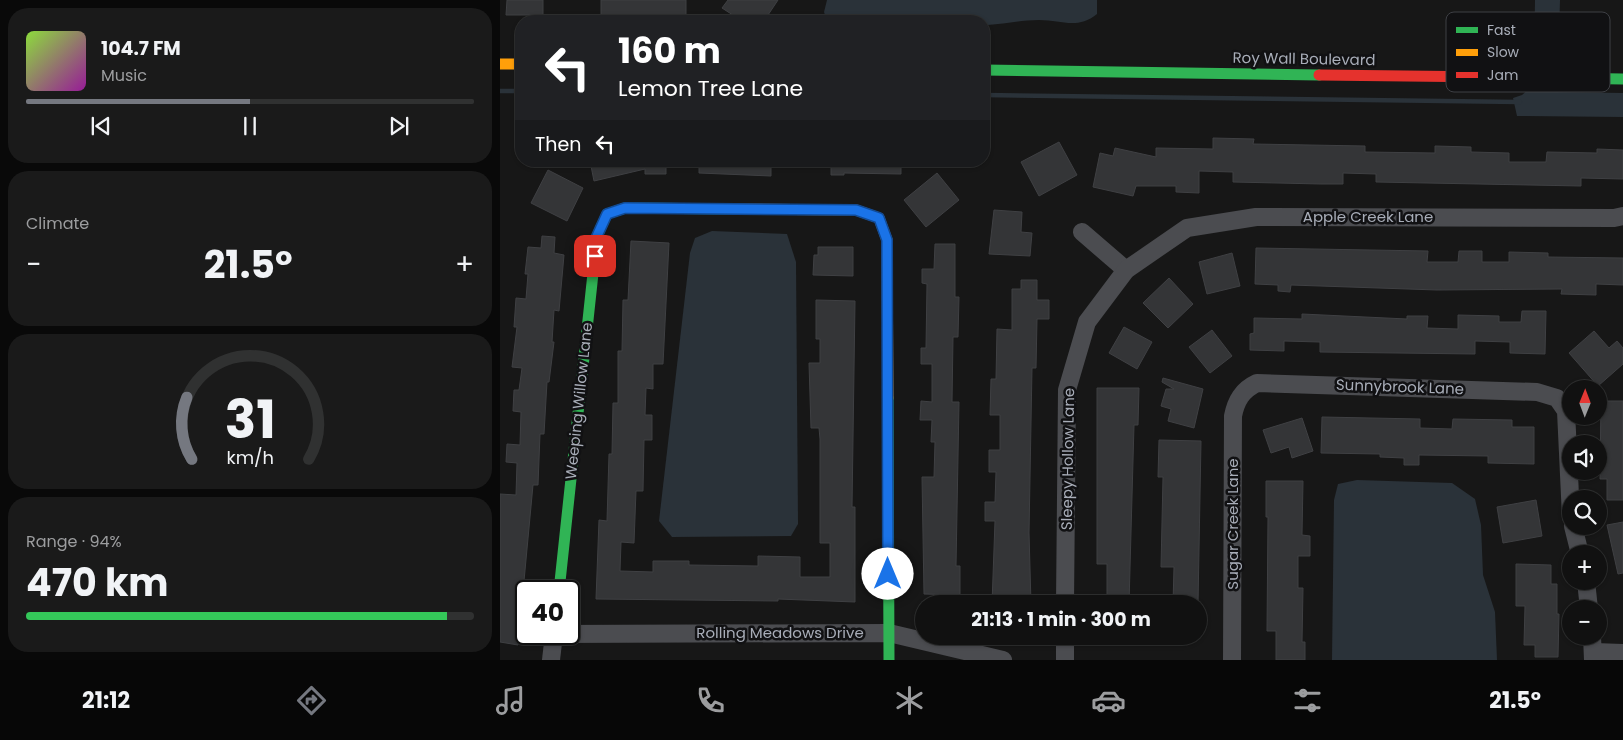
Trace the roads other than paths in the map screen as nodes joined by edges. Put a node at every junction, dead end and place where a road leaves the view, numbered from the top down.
1 (500, 64) edge
2 (515, 64) edge
3 (990, 70) edge
4 (1446, 77) edge
5 (1610, 79) edge
6 (1623, 79) edge
7 (1623, 216) edge
8 (1082, 232) dead end
9 (1126, 270) junction
10 (1244, 392) joint
11 (1570, 490) edge
12 (560, 580) edge
13 (1066, 595) edge
14 (889, 633) junction
15 (580, 634) edge
16 (553, 645) edge
17 (1065, 645) edge
18 (1593, 650) edge
19 (1623, 653) edge
20 (551, 660) edge
21 (889, 660) edge
22 (1004, 660) edge
23 (1065, 660) edge
24 (1232, 660) edge

1 - 2 street
3 - 4 street, Roy Wall Boulevard
5 - 6 street, Roy Wall Boulevard
7 - 9 street, Apple Creek Lane
8 - 9 street
9 - 13 street, Sleepy Hollow Lane
10 - 11 street, Sunnybrook Lane
10 - 24 street, Sugar Creek Lane
12 - 14 street, Weeping Willow Lane
14 - 15 street, Rolling Meadows Drive
14 - 21 street
14 - 22 street, Rolling Meadows Drive
16 - 20 street
17 - 23 street
18 - 19 street

